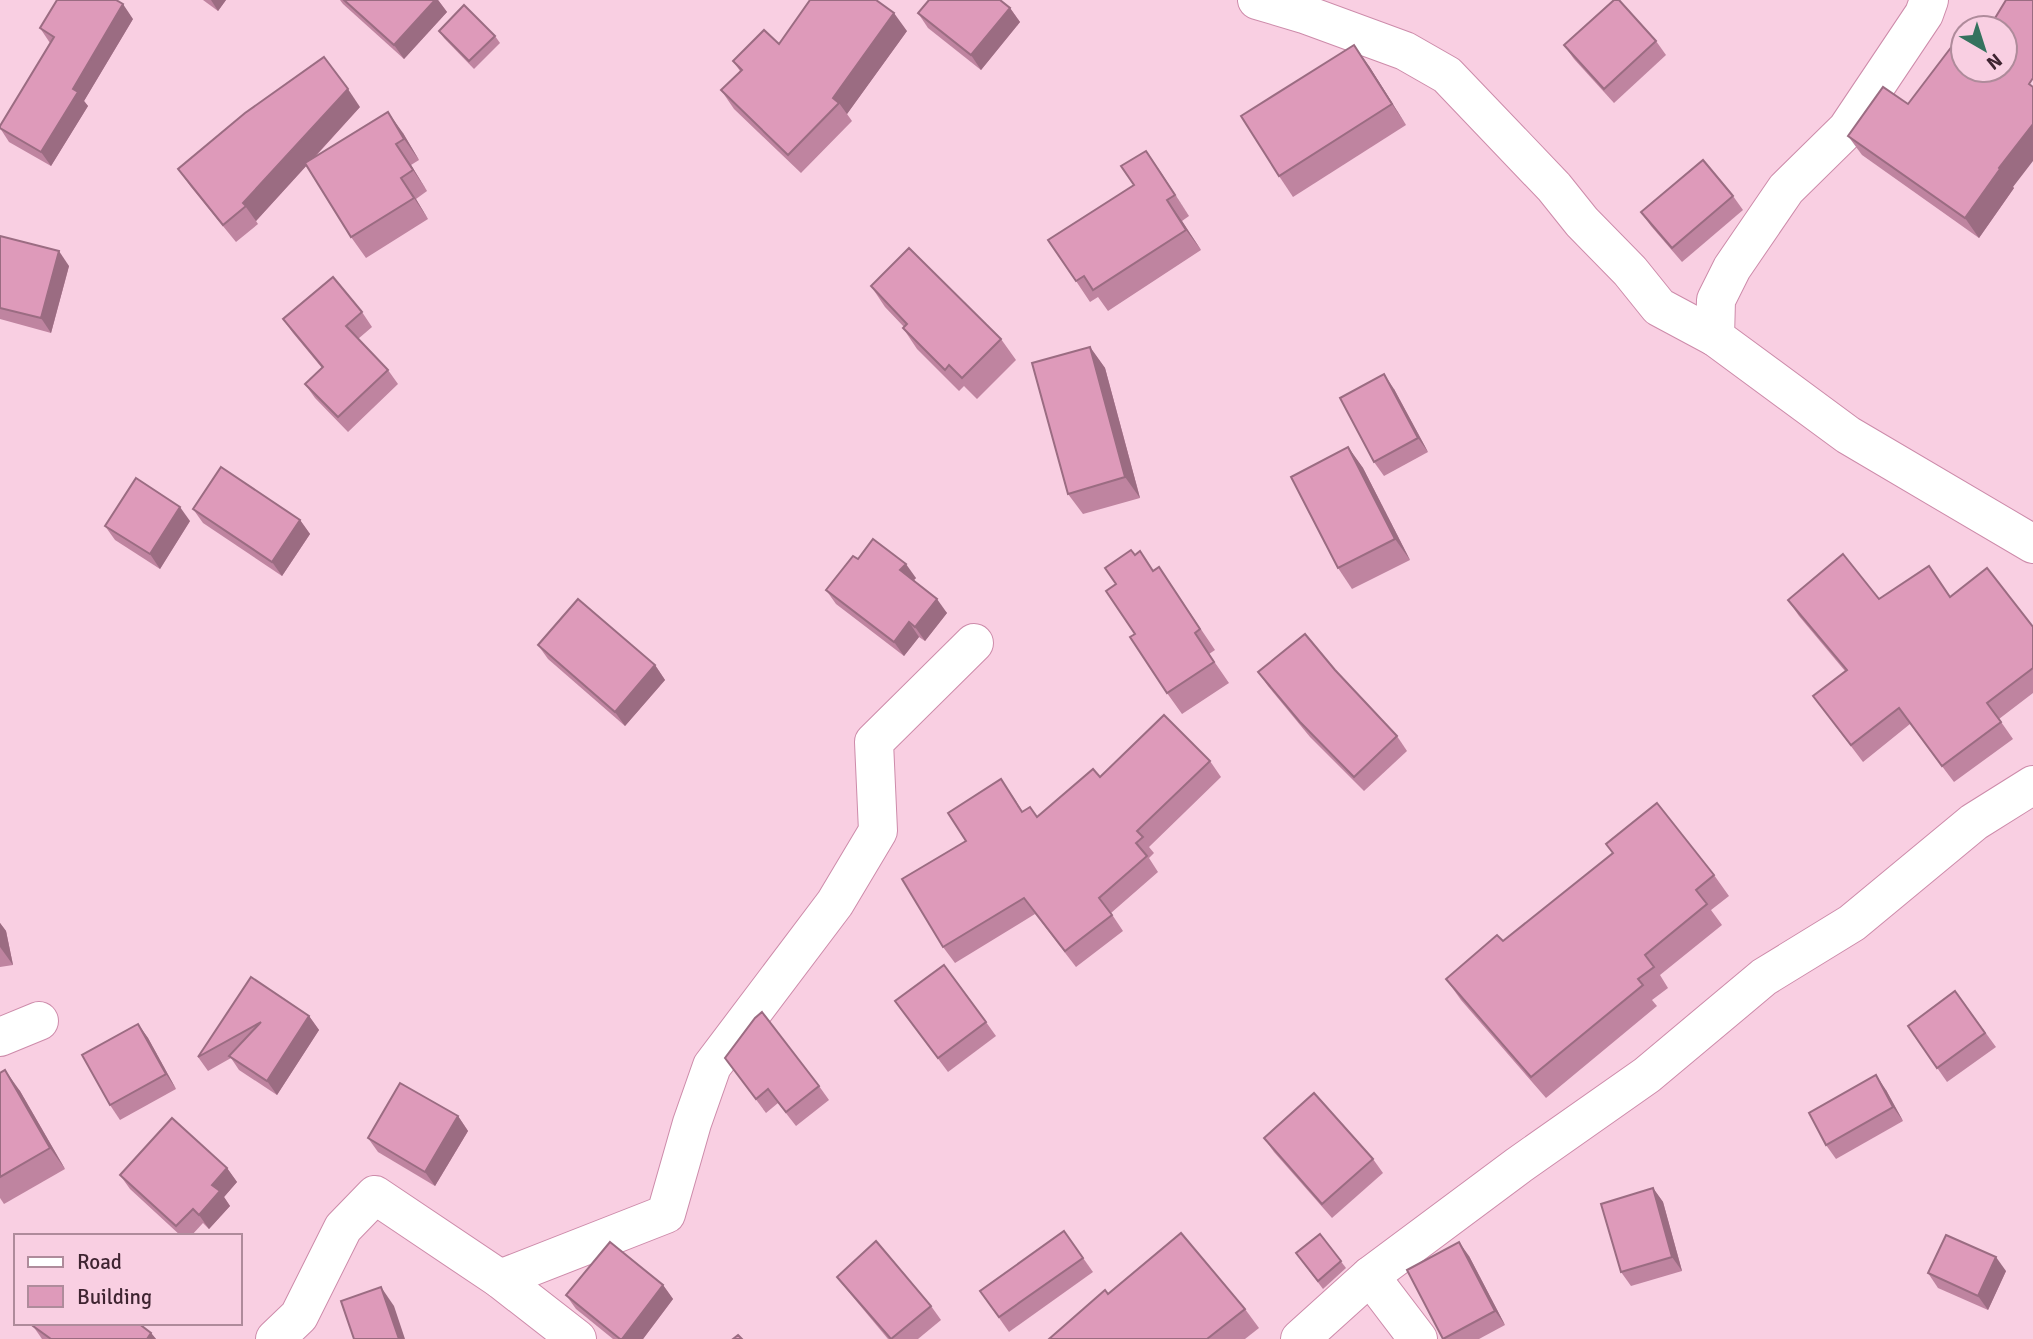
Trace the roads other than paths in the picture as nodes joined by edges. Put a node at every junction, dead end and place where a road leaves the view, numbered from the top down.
1 (1257, 0) edge
2 (1929, 0) edge
3 (1715, 337) junction
4 (2033, 544) edge
5 (974, 643) dead end
6 (2033, 785) edge
7 (39, 1021) dead end
8 (0, 1038) edge
9 (1370, 1276) junction
10 (500, 1279) junction
11 (275, 1339) edge
12 (577, 1339) edge
13 (1300, 1339) edge
14 (1418, 1339) edge

1 - 3 street
2 - 3 street
3 - 4 street
5 - 10 street
6 - 9 street
7 - 8 street
9 - 13 street
9 - 14 street
10 - 11 street
10 - 12 street

